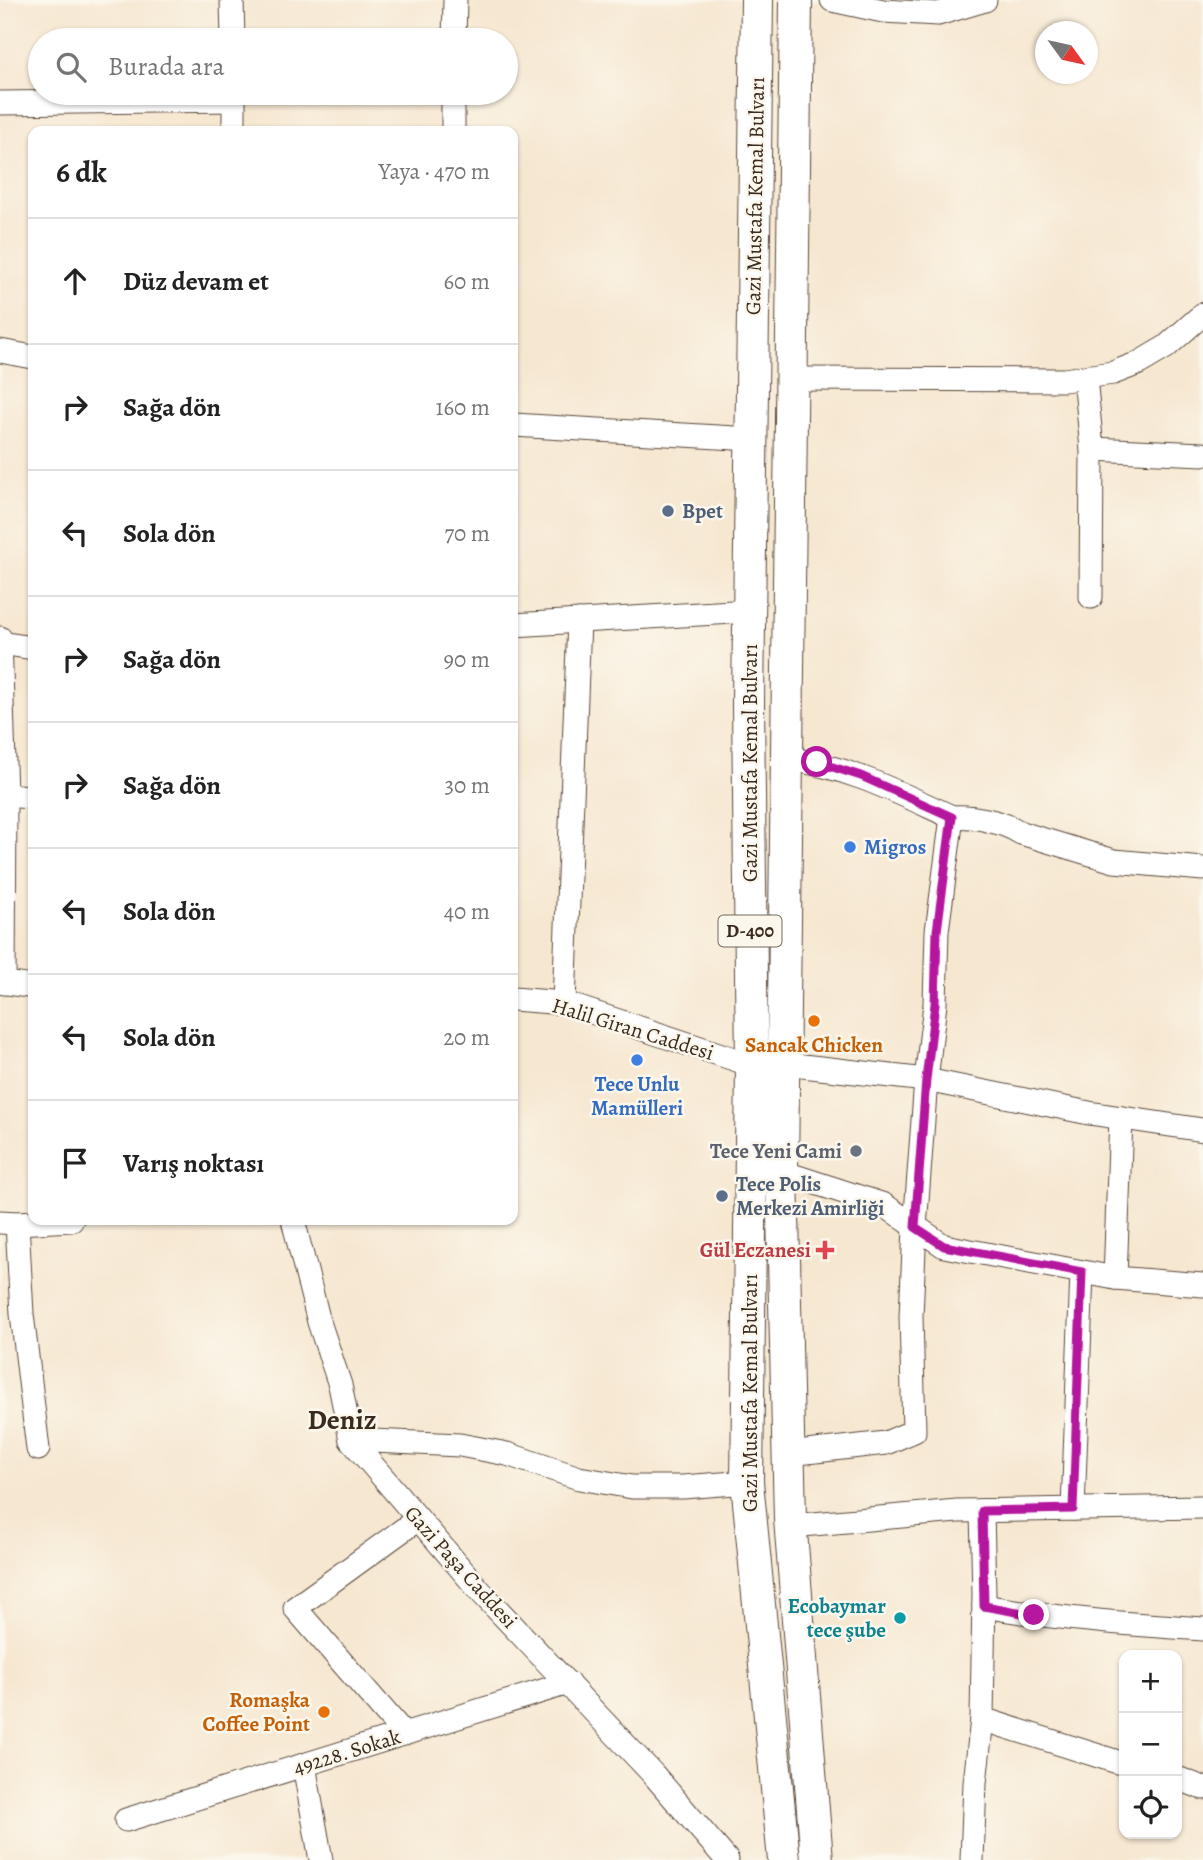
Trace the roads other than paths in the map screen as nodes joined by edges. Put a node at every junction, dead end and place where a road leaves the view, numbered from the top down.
1 (232, 0) edge
2 (455, 0) edge
3 (757, 0) edge
4 (796, 0) edge
5 (832, 0) edge
6 (985, 0) edge
7 (233, 28) edge
8 (454, 28) edge
9 (28, 102) edge
10 (0, 103) edge
11 (234, 105) edge
12 (453, 105) edge
13 (234, 126) edge
14 (453, 126) edge
15 (1203, 314) edge
16 (0, 351) edge
17 (28, 356) edge
18 (1085, 377) junction
19 (792, 379) junction
20 (518, 425) edge
21 (752, 439) junction
22 (1092, 449) junction
23 (1203, 454) edge
24 (1091, 597) dead end
25 (750, 611) junction
26 (579, 621) junction
27 (518, 625) edge
28 (0, 641) edge
29 (28, 647) edge
30 (788, 759) junction
31 (3, 795) edge
32 (28, 797) edge
33 (952, 817) junction
34 (1203, 869) edge
35 (2, 983) edge
36 (28, 986) edge
37 (518, 999) edge
38 (564, 1003) junction
39 (785, 1064) junction
40 (752, 1065) junction
41 (926, 1080) junction
42 (1121, 1118) junction
43 (1203, 1130) edge
44 (782, 1172) junction
45 (28, 1222) edge
46 (8, 1223) edge
47 (294, 1225) edge
48 (915, 1227) junction
49 (1082, 1272) junction
50 (1115, 1278) junction
51 (1203, 1284) edge
52 (351, 1440) junction
53 (38, 1449) dead end
54 (789, 1454) junction
55 (747, 1482) junction
56 (1203, 1507) edge
57 (1073, 1509) junction
58 (982, 1511) junction
59 (418, 1519) junction
60 (791, 1526) junction
61 (984, 1606) junction
62 (1203, 1629) edge
63 (568, 1684) junction
64 (982, 1719) junction
65 (404, 1734) junction
66 (1119, 1762) edge
67 (304, 1765) junction
68 (1182, 1780) edge
69 (1203, 1788) edge
70 (127, 1820) dead end
71 (321, 1860) edge
72 (727, 1860) edge
73 (784, 1860) edge
74 (817, 1860) edge
75 (972, 1860) edge

1 - 7 street
2 - 8 street
3 - 21 highway, Gazi Mustafa Kemal Bulvarı / D-400
4 - 19 highway, Gazi Mustafa Kemal Bulvarı / D-400
5 - 6 street
9 - 10 street
11 - 13 street
12 - 14 street
15 - 18 street
16 - 17 street
18 - 19 street
18 - 22 street
19 - 30 highway, Gazi Mustafa Kemal Bulvarı / D-400
20 - 21 street
21 - 25 highway, Gazi Mustafa Kemal Bulvarı / D-400
22 - 23 street
22 - 24 street
25 - 26 street
25 - 40 highway, Gazi Mustafa Kemal Bulvarı / D-400
26 - 27 street
26 - 38 street
28 - 29 street
28 - 31 street
30 - 33 street
30 - 39 highway, Gazi Mustafa Kemal Bulvarı / D-400
31 - 32 street
31 - 35 street
33 - 34 street
33 - 41 street
35 - 36 street
37 - 38 street, Halil Giran Caddesi
38 - 40 street, Halil Giran Caddesi
39 - 40 street, Halil Giran Caddesi
39 - 41 street, Halil Giran Caddesi
39 - 44 highway, Gazi Mustafa Kemal Bulvarı / D-400
40 - 55 highway, Gazi Mustafa Kemal Bulvarı / D-400
41 - 42 street, Halil Giran Caddesi
41 - 48 street
42 - 43 street, Halil Giran Caddesi
42 - 50 street
44 - 48 street
44 - 54 highway, Gazi Mustafa Kemal Bulvarı / D-400
45 - 46 street
46 - 53 street
47 - 52 street, Gazi Paşa Caddesi
48 - 49 street
48 - 54 street
49 - 50 street
49 - 57 street
50 - 51 street
52 - 55 street
52 - 59 street, Gazi Paşa Caddesi
54 - 60 highway, Gazi Mustafa Kemal Bulvarı / D-400
55 - 73 highway, Gazi Mustafa Kemal Bulvarı / D-400
56 - 57 street
57 - 58 street
58 - 60 street
58 - 61 street
59 - 63 street, Gazi Paşa Caddesi
59 - 65 street
60 - 74 highway, Gazi Mustafa Kemal Bulvarı / D-400
61 - 62 street
61 - 64 street
63 - 65 street, 49228. Sokak
63 - 72 street, Gazi Paşa Caddesi
64 - 66 street
64 - 75 street
65 - 67 street, 49228. Sokak
67 - 70 street, 49228. Sokak
67 - 71 street
68 - 69 street

